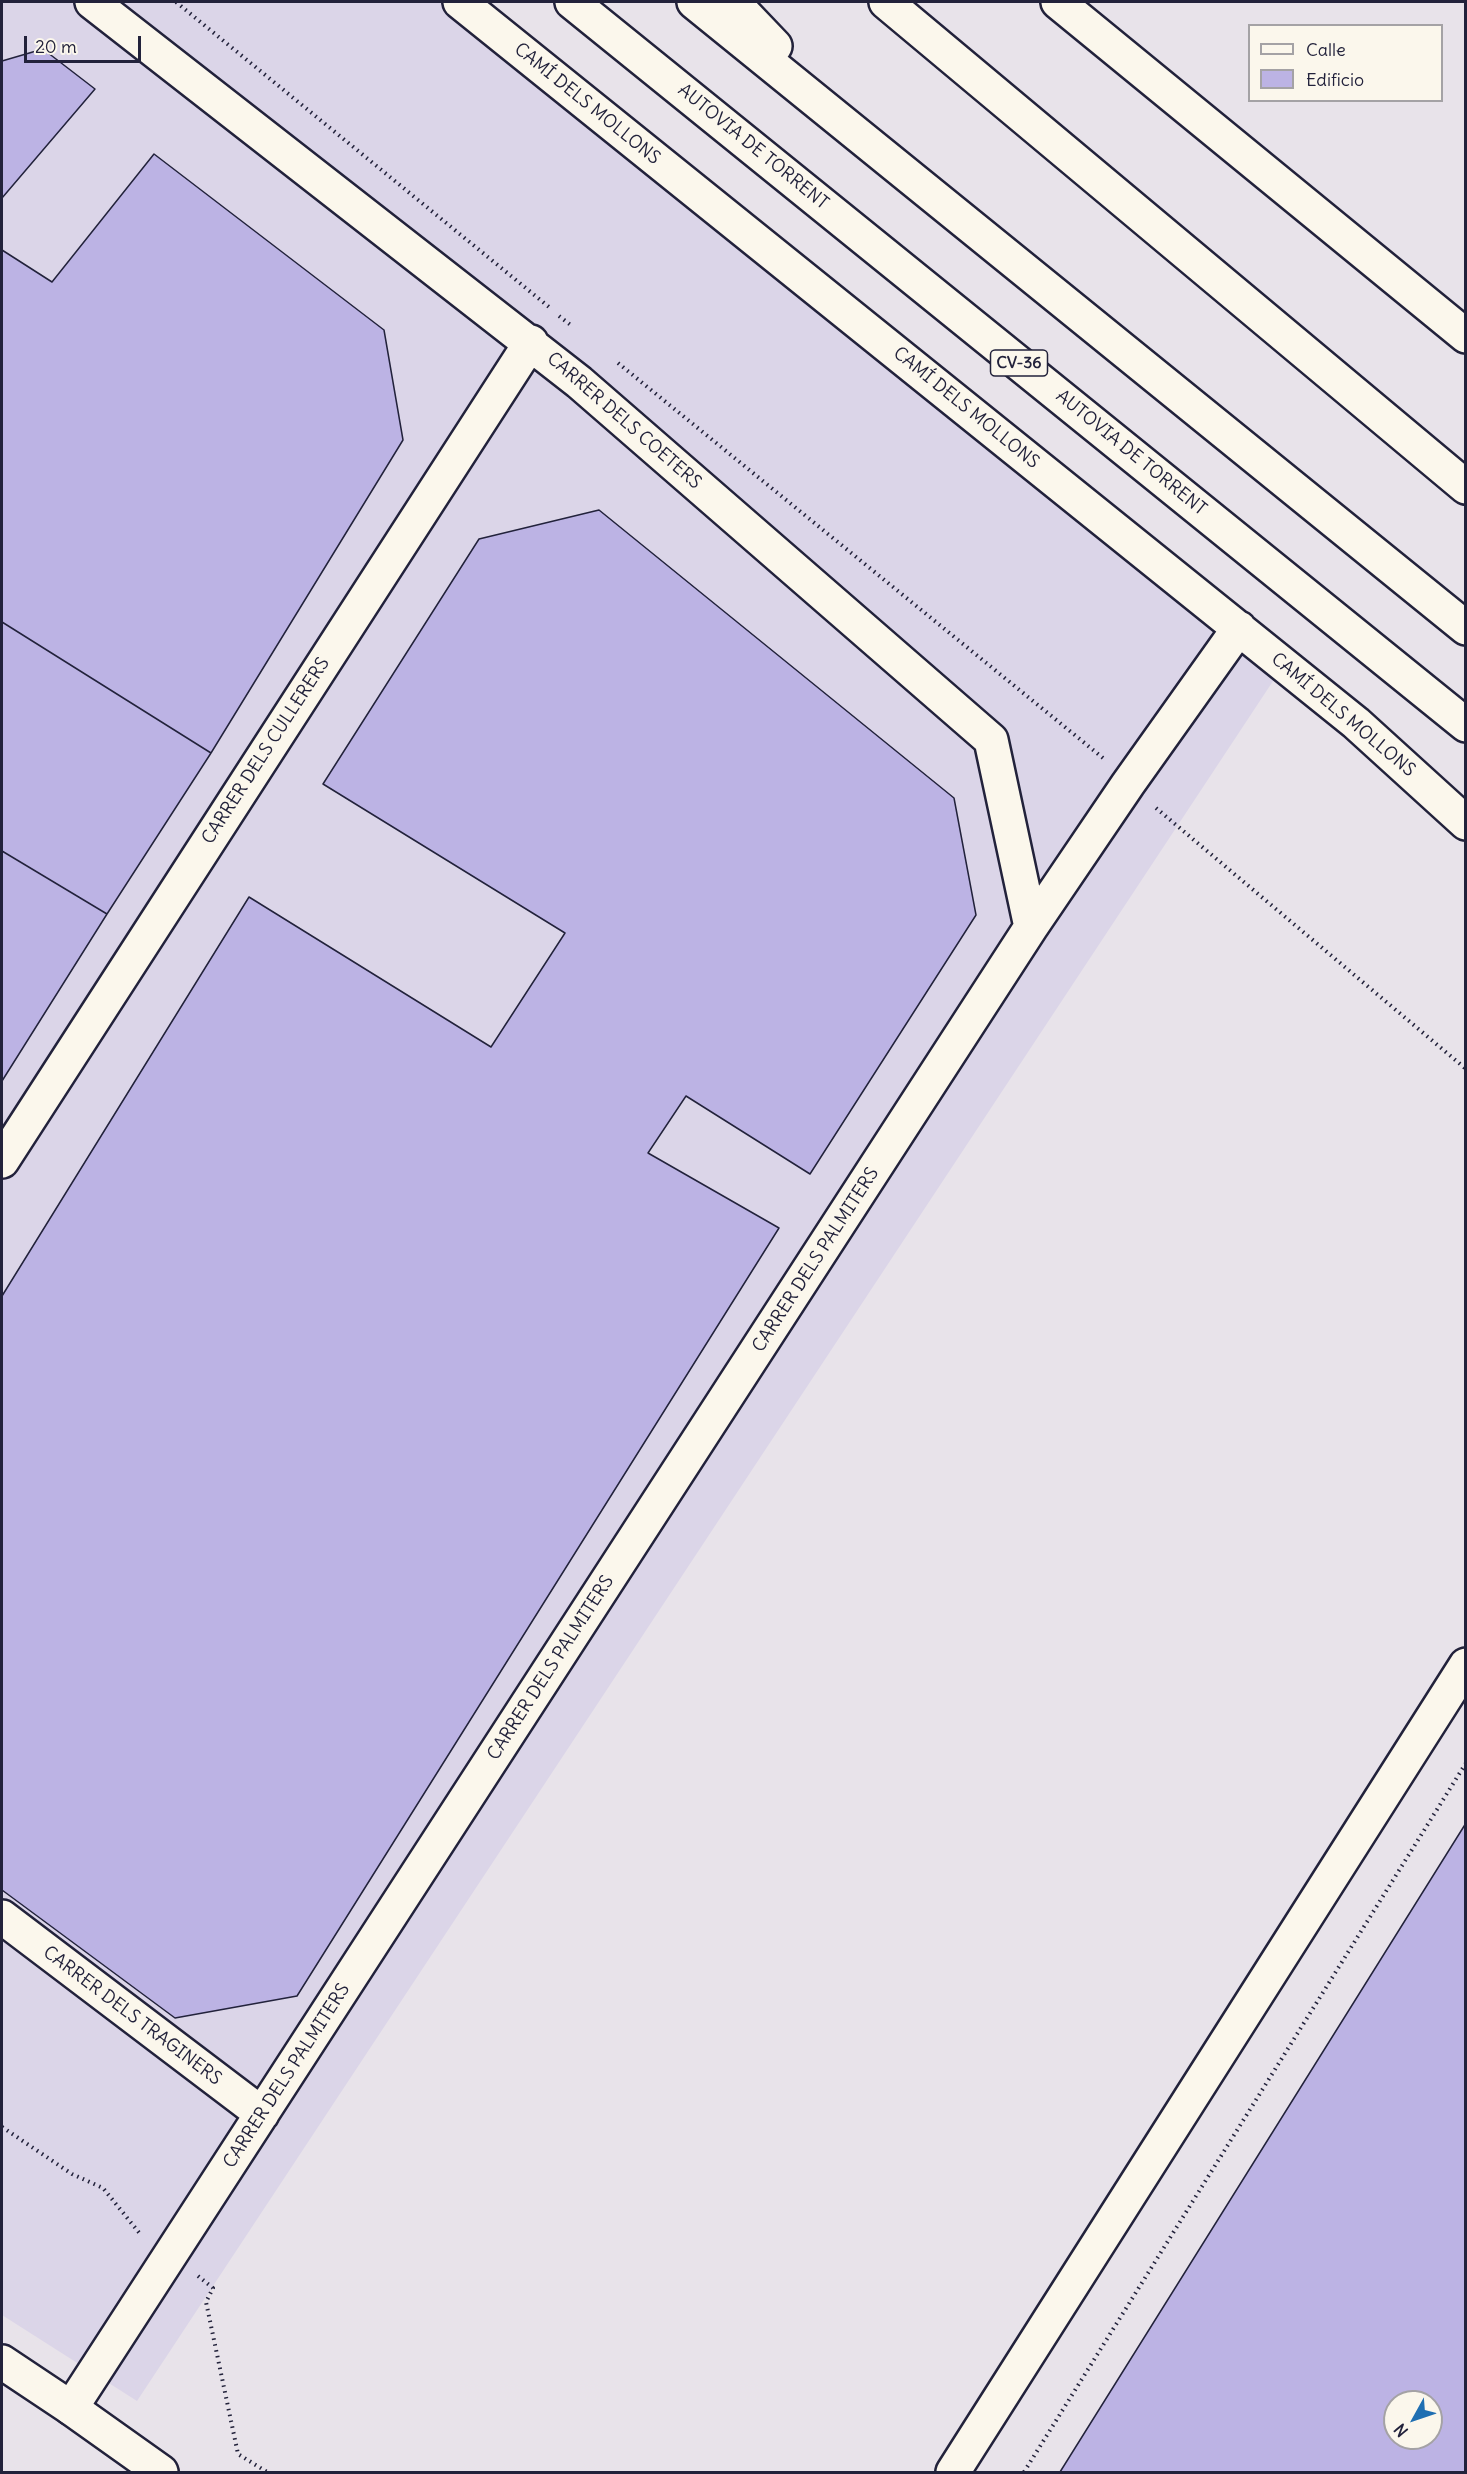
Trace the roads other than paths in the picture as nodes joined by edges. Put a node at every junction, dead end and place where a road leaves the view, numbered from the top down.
1 (92, 2) edge
2 (460, 2) edge
3 (572, 2) edge
4 (694, 2) edge
5 (734, 2) edge
6 (886, 2) edge
7 (1058, 2) edge
8 (847, 125) junction
9 (1466, 336) edge
10 (531, 342) junction
11 (1466, 487) edge
12 (1239, 628) junction
13 (1466, 628) edge
14 (1466, 725) edge
15 (1466, 823) edge
16 (1031, 927) junction
17 (2, 1161) edge
18 (1466, 1665) edge
19 (2, 1917) edge
20 (262, 2114) junction
21 (2, 2362) edge
22 (71, 2408) junction
23 (156, 2471) edge
24 (953, 2472) edge

1 - 10 main road, CARRER DELS COETERS
2 - 12 main road, CAMÍ DELS MOLLONS
3 - 14 main road, AUTOVIA DE TORRENT / CV-36
4 - 8 main road
5 - 8 main road
6 - 11 main road
7 - 9 main road
8 - 13 main road
10 - 16 main road, CARRER DELS COETERS
10 - 17 main road, CARRER DELS CULLERERS
12 - 15 main road, CAMÍ DELS MOLLONS
12 - 16 main road, CARRER DELS PALMITERS
16 - 20 main road, CARRER DELS PALMITERS
18 - 24 main road
19 - 20 main road, CARRER DELS TRAGINERS
20 - 22 main road, CARRER DELS PALMITERS
21 - 22 main road
22 - 23 main road

